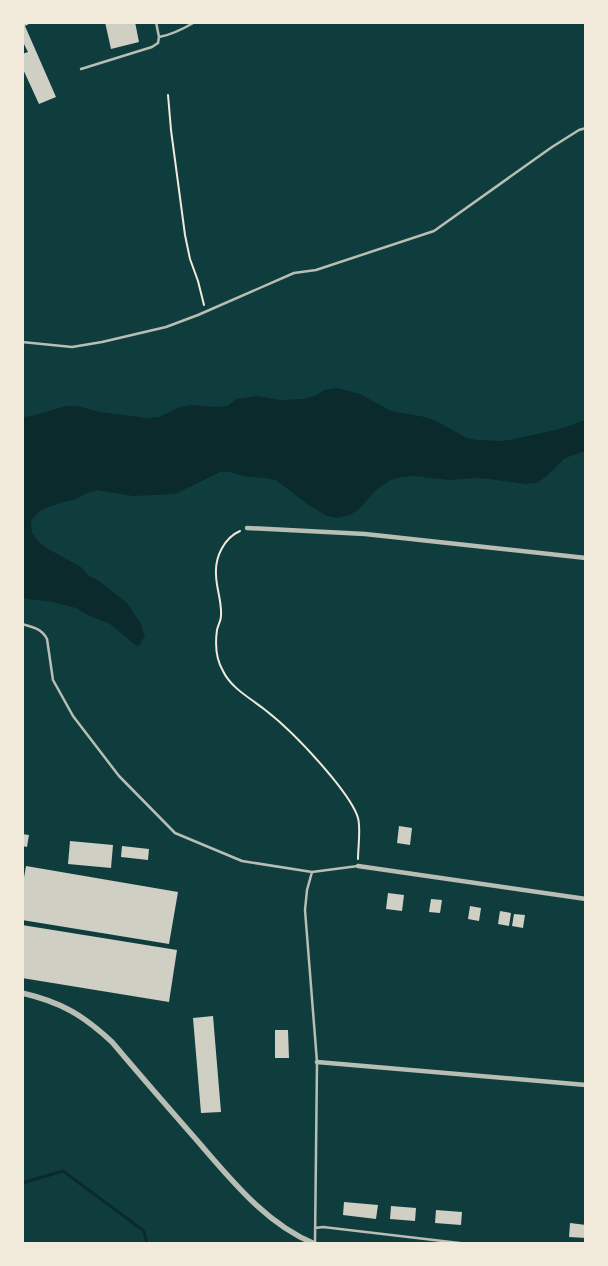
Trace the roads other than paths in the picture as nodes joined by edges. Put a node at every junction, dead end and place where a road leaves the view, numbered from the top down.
1 (156, 22) edge
2 (195, 22) edge
3 (159, 37) junction
4 (80, 69) dead end
5 (586, 128) edge
6 (22, 342) edge
7 (247, 528) road end
8 (586, 558) edge
9 (22, 624) edge
10 (358, 866) joint
11 (312, 872) junction
12 (586, 899) edge
13 (22, 993) edge
14 (317, 1062) junction
15 (586, 1085) edge
16 (315, 1228) junction
17 (315, 1243) edge
18 (468, 1244) edge

1 - 3 lane
2 - 3 lane
3 - 4 lane
5 - 6 lane
7 - 8 street
9 - 11 lane
10 - 11 lane
10 - 12 street
11 - 14 lane
13 - 17 street
14 - 15 street
14 - 16 lane
16 - 17 lane
16 - 18 lane

